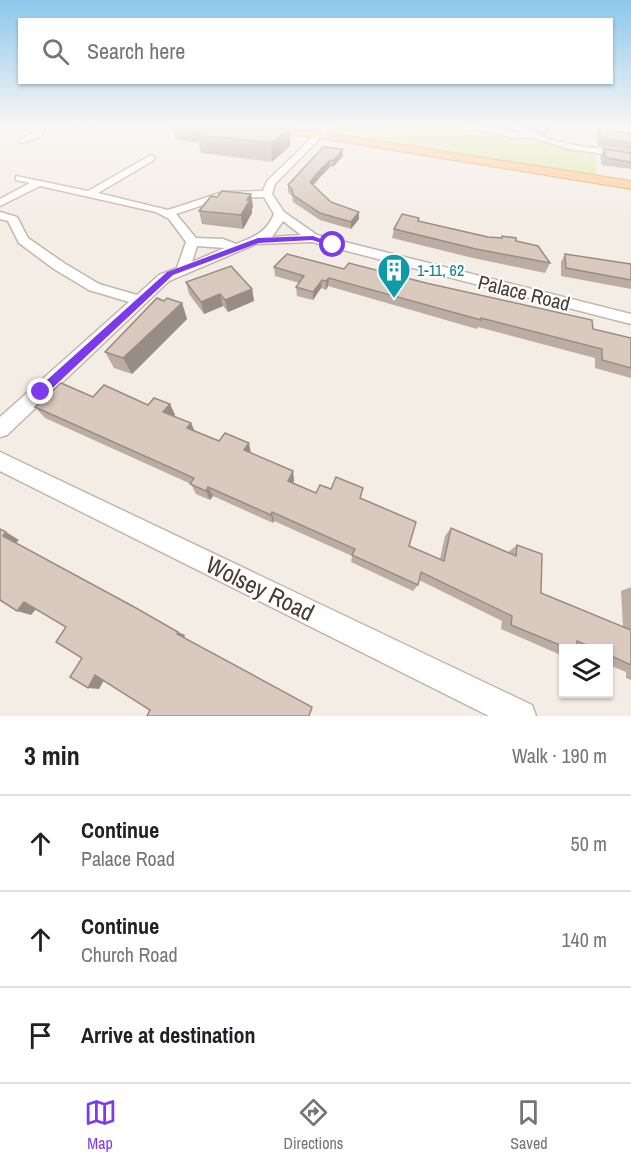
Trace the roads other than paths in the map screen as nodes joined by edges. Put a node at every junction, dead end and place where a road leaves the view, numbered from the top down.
1 (151, 158) dead end
2 (296, 158) edge
3 (469, 158) edge
4 (19, 178) dead end
5 (38, 183) junction
6 (631, 184) edge
7 (89, 194) junction
8 (267, 194) junction
9 (0, 203) edge
10 (169, 213) junction
11 (280, 214) junction
12 (0, 215) edge
13 (313, 238) junction
14 (258, 241) junction
15 (192, 242) junction
16 (237, 249) junction
17 (183, 269) junction
18 (140, 300) junction
19 (631, 319) edge
20 (0, 429) edge
21 (0, 461) edge
22 (521, 716) edge

1 - 7 street
2 - 8 street
3 - 6 main road
4 - 5 street
5 - 7 street
5 - 9 street
7 - 10 street
8 - 10 street
8 - 11 street
10 - 15 street
11 - 13 street, Palace Road
11 - 14 street
12 - 18 street
13 - 14 street, Palace Road
13 - 19 street, Palace Road
14 - 16 street
15 - 16 street
15 - 17 street
16 - 17 street
17 - 18 street
18 - 20 street
21 - 22 street, Wolsey Road

